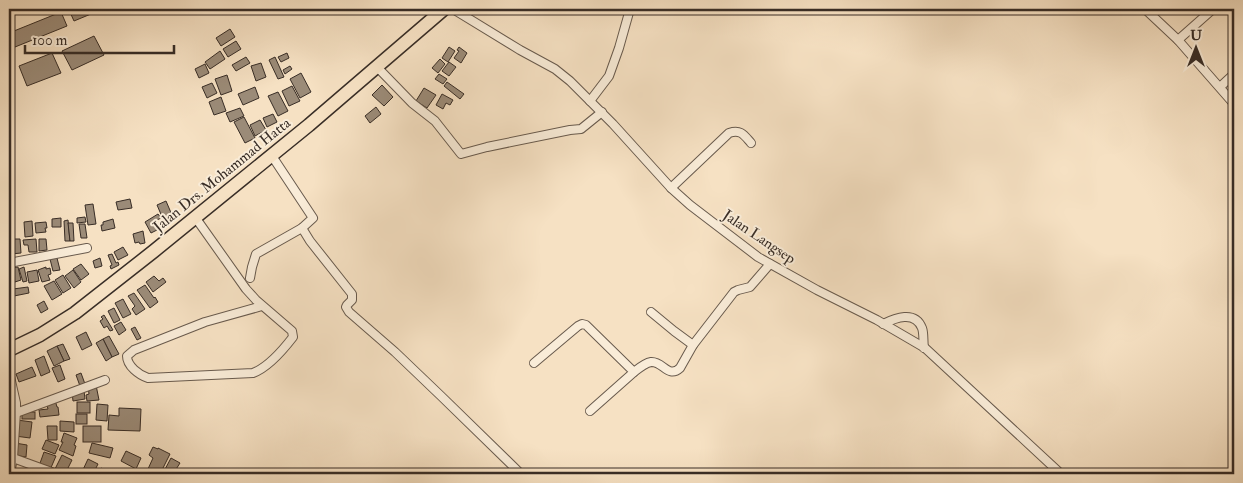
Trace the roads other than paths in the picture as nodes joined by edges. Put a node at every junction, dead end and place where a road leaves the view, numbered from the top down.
1 (444, 9) edge
2 (453, 9) edge
3 (630, 9) edge
4 (1145, 9) edge
5 (1213, 9) edge
6 (1178, 40) junction
7 (377, 67) junction
8 (1234, 74) edge
9 (1220, 87) junction
10 (590, 101) junction
11 (1234, 104) edge
12 (602, 112) junction
13 (751, 144) dead end
14 (272, 156) junction
15 (671, 188) junction
16 (195, 217) junction
17 (302, 228) junction
18 (87, 248) dead end
19 (9, 263) edge
20 (770, 264) junction
21 (250, 278) dead end
22 (262, 306) junction
23 (651, 312) dead end
24 (883, 324) junction
25 (694, 345) junction
26 (924, 348) junction
27 (9, 350) edge
28 (534, 363) dead end
29 (9, 372) edge
30 (634, 372) junction
31 (104, 380) dead end
32 (590, 411) dead end
33 (16, 412) junction
34 (13, 458) junction
35 (10, 474) edge
36 (58, 474) edge
37 (520, 474) edge
38 (1060, 474) edge

1 - 7 main road, Jalan Drs. Mohammad Hatta
2 - 10 street, Jalan Langsep
3 - 10 street
4 - 6 street
5 - 6 street
6 - 9 street
7 - 12 street
7 - 14 main road, Jalan Drs. Mohammad Hatta
8 - 9 street
9 - 11 street
10 - 12 street, Jalan Langsep
12 - 15 street, Jalan Langsep
13 - 15 street
14 - 16 main road, Jalan Drs. Mohammad Hatta
14 - 17 street
15 - 20 street, Jalan Langsep
16 - 22 street
16 - 27 main road, Jalan Drs. Mohammad Hatta
17 - 21 street
17 - 37 street
18 - 19 street
20 - 24 street, Jalan Langsep
20 - 25 street
22 - 22 street
23 - 25 street
24 - 26 street, Jalan Langsep
24 - 26 street
25 - 30 street
26 - 38 street, Jalan Langsep
28 - 30 street
29 - 33 street
30 - 32 street
31 - 33 street
33 - 34 street
34 - 35 street
34 - 36 street

